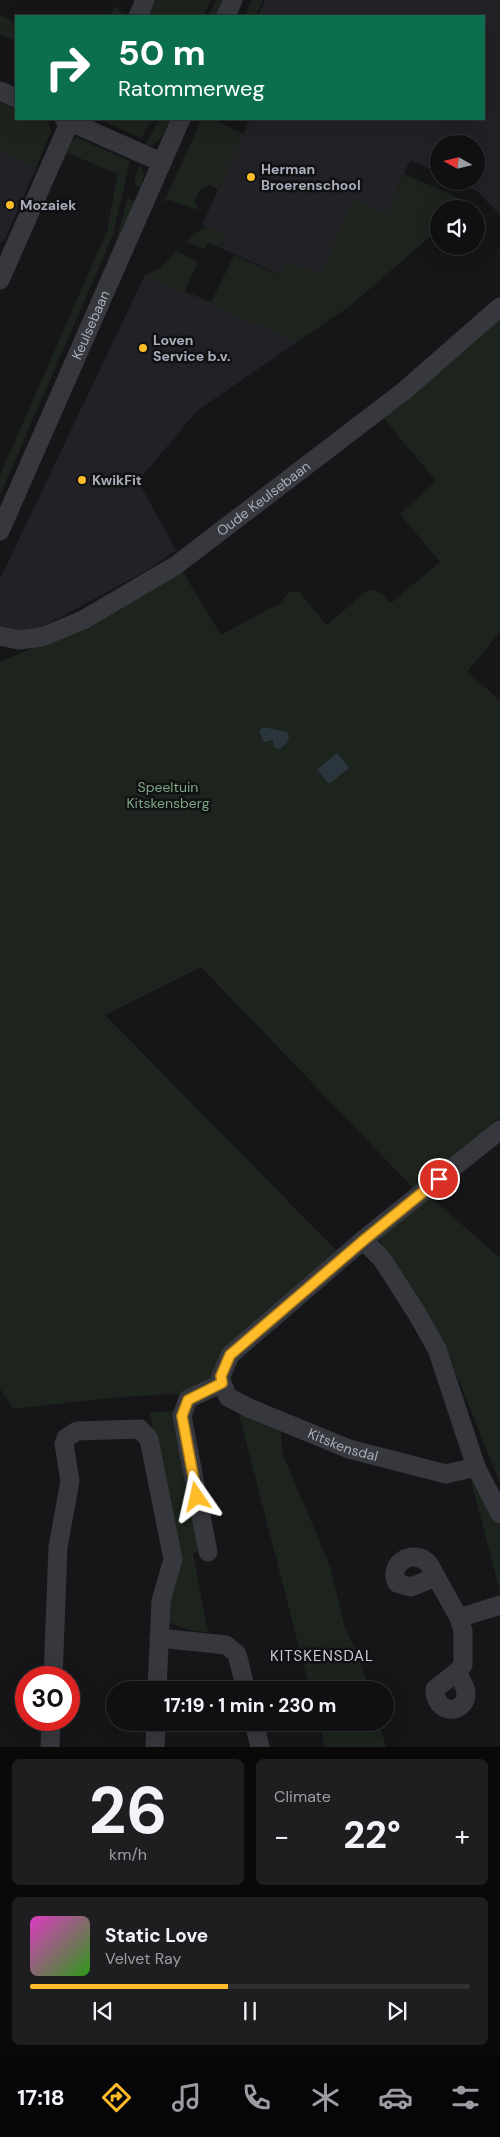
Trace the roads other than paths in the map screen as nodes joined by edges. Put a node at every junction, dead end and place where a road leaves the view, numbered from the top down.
1 (233, 0) edge
2 (226, 15) edge
3 (0, 90) edge
4 (15, 98) edge
5 (67, 120) edge
6 (181, 120) edge
7 (92, 124) edge
8 (161, 162) junction
9 (5, 255) edge
10 (0, 280) edge
11 (500, 307) edge
12 (0, 532) edge
13 (0, 636) edge
14 (500, 1130) edge
15 (364, 1240) junction
16 (222, 1383) junction
17 (476, 1467) junction
18 (500, 1514) edge
19 (208, 1552) dead end
20 (436, 1577) dead end
21 (500, 1605) edge
22 (459, 1618) junction
23 (159, 1638) junction
24 (53, 1666) edge
25 (457, 1672) dead end
26 (157, 1681) edge
27 (244, 1681) edge
28 (51, 1731) edge
29 (156, 1731) edge
30 (256, 1731) edge
31 (50, 1747) edge
32 (155, 1747) edge
33 (260, 1747) edge

1 - 2 street
3 - 4 street
5 - 7 street
5 - 9 street
6 - 8 street, Keulsebaan
7 - 8 street
8 - 12 street, Keulsebaan
9 - 10 street
11 - 13 street, Oude Keulsebaan
14 - 15 street
15 - 16 street
15 - 17 street
16 - 17 street, Kitskensdal
16 - 19 street
17 - 18 street
20 - 22 street
21 - 22 street
22 - 25 street
23 - 24 street
23 - 26 street
23 - 27 street
28 - 31 street
29 - 32 street
30 - 33 street

